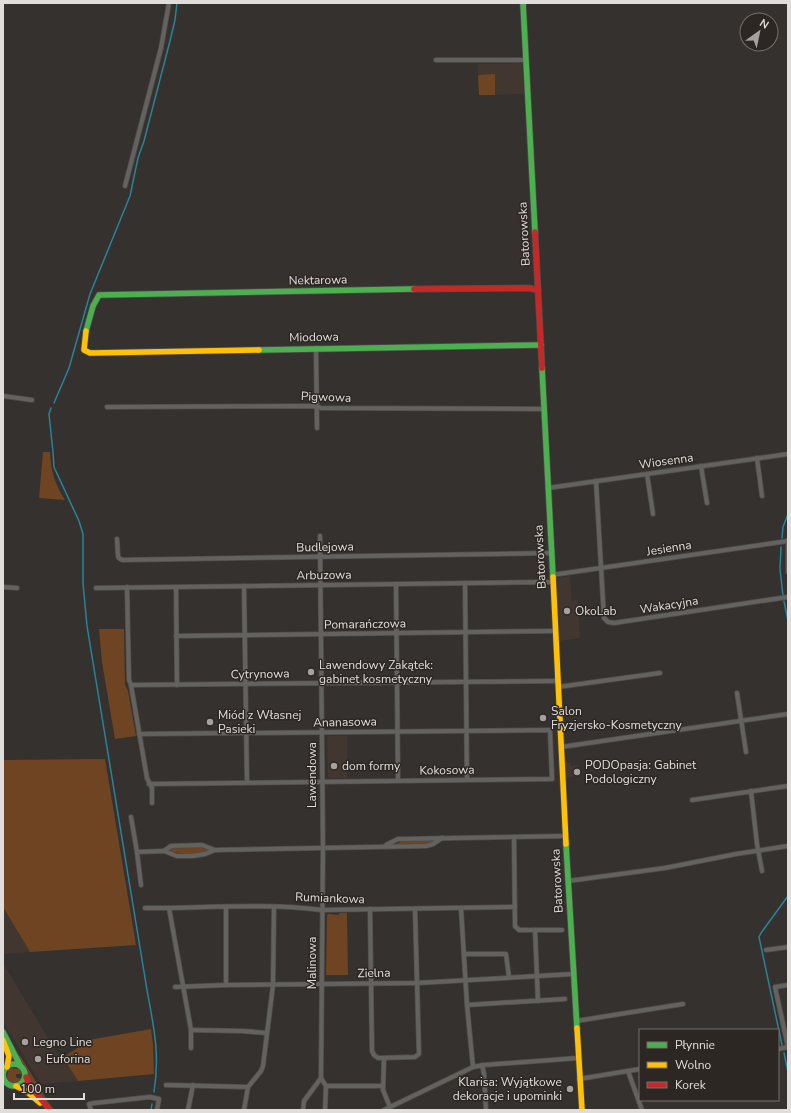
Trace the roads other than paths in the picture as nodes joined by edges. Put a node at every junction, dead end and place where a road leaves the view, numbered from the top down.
1 (169, 3) edge
2 (523, 3) edge
3 (436, 60) dead end
4 (526, 60) junction
5 (125, 186) dead end
6 (538, 290) junction
7 (541, 345) junction
8 (316, 348) junction
9 (87, 353) joint
10 (3, 396) edge
11 (32, 400) dead end
12 (316, 406) junction
13 (107, 407) dead end
14 (544, 408) junction
15 (317, 428) dead end
16 (788, 454) edge
17 (757, 458) junction
18 (701, 466) junction
19 (647, 474) junction
20 (596, 481) junction
21 (548, 488) junction
22 (762, 496) dead end
23 (707, 503) dead end
24 (653, 514) dead end
25 (320, 536) dead end
26 (118, 539) dead end
27 (788, 541) edge
28 (551, 553) junction
29 (320, 557) junction
30 (602, 568) junction
31 (788, 572) edge
32 (552, 575) junction
33 (553, 582) junction
34 (465, 583) junction
35 (396, 584) junction
36 (320, 585) junction
37 (244, 586) junction
38 (3, 587) edge
39 (127, 587) junction
40 (176, 587) junction
41 (17, 588) dead end
42 (96, 588) dead end
43 (788, 597) edge
44 (555, 631) junction
45 (465, 632) junction
46 (321, 634) junction
47 (397, 634) junction
48 (246, 635) junction
49 (176, 636) junction
50 (660, 673) dead end
51 (558, 680) junction
52 (397, 682) junction
53 (466, 682) junction
54 (322, 683) junction
55 (246, 684) junction
56 (131, 685) junction
57 (177, 685) junction
58 (558, 687) junction
59 (737, 693) dead end
60 (788, 714) edge
61 (742, 721) junction
62 (466, 730) junction
63 (550, 730) joint
64 (322, 732) junction
65 (398, 732) junction
66 (246, 733) junction
67 (139, 734) junction
68 (561, 747) junction
69 (746, 752) dead end
70 (398, 780) junction
71 (467, 780) junction
72 (323, 781) junction
73 (247, 782) junction
74 (149, 784) junction
75 (788, 786) edge
76 (751, 791) junction
77 (692, 800) dead end
78 (152, 804) dead end
79 (131, 817) dead end
80 (566, 836) junction
81 (514, 837) junction
82 (442, 838) junction
83 (383, 846) junction
84 (788, 846) edge
85 (323, 848) junction
86 (215, 850) junction
87 (759, 850) junction
88 (164, 851) junction
89 (138, 852) junction
90 (762, 871) dead end
91 (568, 881) junction
92 (141, 885) dead end
93 (226, 907) junction
94 (274, 907) junction
95 (515, 907) junction
96 (145, 908) dead end
97 (168, 908) junction
98 (461, 908) junction
99 (415, 909) junction
100 (322, 910) junction
101 (370, 910) junction
102 (535, 930) junction
103 (562, 930) dead end
104 (788, 947) edge
105 (766, 950) dead end
106 (464, 954) junction
107 (573, 974) junction
108 (537, 976) junction
109 (509, 977) junction
110 (465, 980) junction
111 (416, 982) junction
112 (322, 984) junction
113 (371, 984) junction
114 (226, 985) junction
115 (273, 985) junction
116 (788, 985) edge
117 (183, 986) junction
118 (175, 987) dead end
119 (565, 999) dead end
120 (538, 1001) junction
121 (683, 1004) dead end
122 (467, 1005) junction
123 (576, 1021) junction
124 (191, 1030) junction
125 (3, 1032) edge
126 (268, 1033) junction
127 (3, 1040) edge
128 (788, 1047) edge
129 (191, 1048) dead end
130 (384, 1058) junction
131 (578, 1058) junction
132 (482, 1065) junction
133 (20, 1066) junction
134 (474, 1067) junction
135 (5, 1068) edge
136 (639, 1069) edge
137 (628, 1071) junction
138 (25, 1076) junction
139 (321, 1078) junction
140 (579, 1079) junction
141 (4, 1080) edge
142 (166, 1085) dead end
143 (193, 1085) junction
144 (16, 1086) junction
145 (326, 1086) junction
146 (383, 1086) junction
147 (248, 1087) junction
148 (390, 1107) junction
149 (46, 1110) edge
150 (50, 1110) edge
151 (91, 1110) edge
152 (157, 1110) edge
153 (188, 1110) edge
154 (244, 1110) edge
155 (302, 1110) edge
156 (325, 1110) edge
157 (384, 1110) edge
158 (486, 1110) edge
159 (582, 1110) edge
160 (642, 1110) edge

1 - 5 street
2 - 4 street, Batorowska
3 - 4 street
4 - 6 street, Batorowska
6 - 7 street, Batorowska
6 - 9 street, Nektarowa
7 - 8 street, Miodowa
7 - 14 street, Batorowska
8 - 9 street, Miodowa
8 - 12 street
10 - 11 street
12 - 13 street, Pigwowa
12 - 14 street, Pigwowa
12 - 15 street
14 - 21 street, Batorowska
16 - 17 street, Wiosenna
17 - 18 street, Wiosenna
17 - 22 street
18 - 19 street, Wiosenna
18 - 23 street
19 - 20 street, Wiosenna
19 - 24 street
20 - 21 street, Wiosenna
20 - 30 street
21 - 28 street, Batorowska
25 - 29 street, Lawendowa
26 - 29 street, Budlejowa
27 - 30 street, Jesienna
27 - 31 street
28 - 29 street, Budlejowa
28 - 32 street, Batorowska
29 - 36 street, Lawendowa
30 - 32 street, Jesienna
30 - 43 street, Wakacyjna
32 - 33 street, Batorowska
33 - 34 street, Arbuzowa
33 - 44 street, Batorowska
34 - 35 street, Arbuzowa
34 - 45 street
35 - 36 street, Arbuzowa
35 - 47 street
36 - 37 street, Arbuzowa
36 - 46 street, Lawendowa
37 - 40 street, Arbuzowa
37 - 48 street
38 - 41 street
39 - 40 street, Arbuzowa
39 - 42 street, Arbuzowa
39 - 56 street
40 - 49 street
44 - 45 street, Pomarańczowa
44 - 51 street, Batorowska
45 - 47 street, Pomarańczowa
45 - 53 street
46 - 47 street, Pomarańczowa
46 - 48 street, Pomarańczowa
46 - 54 street, Lawendowa
47 - 52 street
48 - 49 street, Pomarańczowa
48 - 55 street
49 - 57 street
50 - 58 street
51 - 53 street, Cytrynowa
51 - 58 street, Batorowska
52 - 53 street, Cytrynowa
52 - 54 street, Cytrynowa
52 - 65 street
53 - 62 street
54 - 55 street, Cytrynowa
54 - 64 street, Lawendowa
55 - 57 street, Cytrynowa
55 - 66 street
56 - 57 street, Cytrynowa
56 - 67 street
58 - 68 street, Batorowska
59 - 61 street
60 - 61 street
61 - 68 street
61 - 69 street
62 - 63 street, Ananasowa
62 - 65 street, Ananasowa
62 - 71 street
63 - 71 street, Kokosowa
64 - 65 street, Ananasowa
64 - 66 street, Ananasowa
64 - 72 street, Lawendowa
65 - 70 street
66 - 67 street, Ananasowa
66 - 73 street
67 - 74 street
68 - 80 street, Batorowska
70 - 71 street, Kokosowa
70 - 72 street, Kokosowa
72 - 73 street, Kokosowa
72 - 85 street, Lawendowa
73 - 74 street, Kokosowa
74 - 78 street
75 - 76 street
76 - 77 street
76 - 87 street
79 - 89 street
80 - 81 street
80 - 91 street, Batorowska
81 - 82 street
81 - 95 street
82 - 83 street
82 - 83 street
83 - 85 street
84 - 87 street
85 - 86 street
85 - 100 street, Malinowa
86 - 88 street
86 - 88 street
87 - 90 street
87 - 91 street
88 - 89 street
89 - 92 street
91 - 107 street, Batorowska
93 - 94 street, Rumiankowa
93 - 97 street, Rumiankowa
93 - 114 street
94 - 100 street, Rumiankowa
94 - 115 street
95 - 98 street, Rumiankowa
95 - 102 street
96 - 97 street, Rumiankowa
97 - 117 street
98 - 99 street, Rumiankowa
98 - 106 street
99 - 101 street, Rumiankowa
99 - 111 street
100 - 101 street, Rumiankowa
100 - 112 street, Malinowa
101 - 113 street
102 - 103 street
102 - 108 street
104 - 105 street
106 - 109 street
106 - 110 street
107 - 108 street, Zielna
107 - 123 street, Batorowska
108 - 109 street, Zielna
108 - 120 street
109 - 110 street, Zielna
110 - 111 street, Zielna
110 - 122 street
111 - 113 street, Zielna
111 - 130 street
112 - 113 street, Zielna
112 - 115 street, Zielna
112 - 139 street, Malinowa
113 - 130 street
114 - 115 street, Zielna
114 - 117 street, Zielna
115 - 126 street
116 - 128 street
117 - 118 street, Zielna
117 - 124 street
119 - 120 street
120 - 122 street
121 - 123 street
122 - 134 street
123 - 131 street, Batorowska
124 - 126 street
124 - 129 street
125 - 133 street
126 - 147 street
127 - 135 street
130 - 146 street
131 - 132 street
131 - 140 street, Batorowska
132 - 134 street
132 - 158 street
133 - 135 street
133 - 138 street
134 - 148 street
135 - 141 street
136 - 137 street
137 - 140 street
137 - 160 street
138 - 144 street
138 - 150 street
139 - 145 street
139 - 155 street
140 - 159 street, Batorowska
141 - 144 street
142 - 143 street
143 - 147 street
143 - 153 street
144 - 149 street
145 - 146 street
145 - 156 street
146 - 148 street
147 - 154 street
148 - 157 street
151 - 152 street

